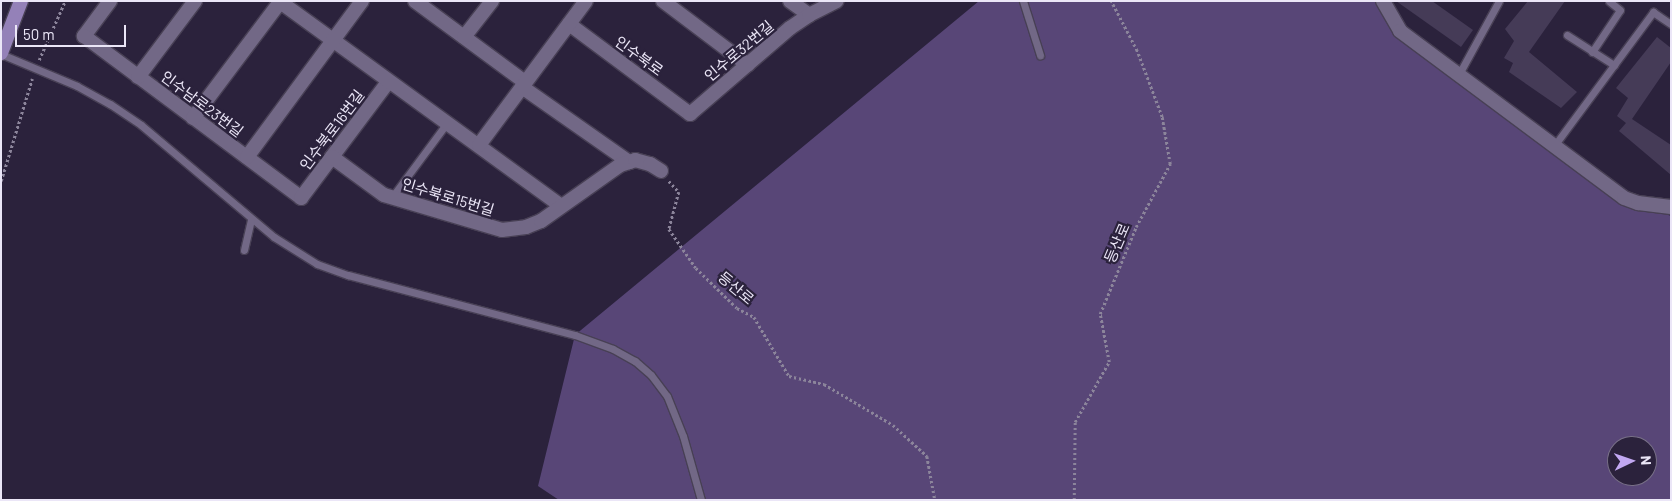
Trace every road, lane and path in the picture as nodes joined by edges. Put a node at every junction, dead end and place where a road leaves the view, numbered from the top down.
1 (22, 1) edge
2 (65, 1) edge
3 (110, 1) edge
4 (195, 1) edge
5 (362, 1) edge
6 (415, 1) edge
7 (492, 1) edge
8 (586, 1) edge
9 (663, 1) edge
10 (790, 1) edge
11 (837, 1) edge
12 (1023, 1) edge
13 (1112, 1) edge
14 (1383, 1) edge
15 (1499, 1) edge
16 (1609, 1) edge
17 (279, 2) edge
18 (809, 15) junction
19 (569, 24) junction
20 (1671, 24) edge
21 (1568, 35) dead end
22 (4, 36) edge
23 (464, 37) junction
24 (332, 40) junction
25 (1592, 52) junction
26 (1, 54) edge
27 (1040, 55) dead end
28 (748, 65) junction
29 (1614, 65) junction
30 (36, 69) junction
31 (1459, 74) junction
32 (138, 77) junction
33 (388, 82) junction
34 (524, 85) junction
35 (690, 114) joint
36 (194, 118) junction
37 (447, 123) junction
38 (479, 145) junction
39 (1554, 146) junction
40 (332, 157) junction
41 (246, 158) junction
42 (629, 162) junction
43 (661, 171) joint
44 (1, 181) edge
45 (301, 198) joint
46 (391, 198) junction
47 (561, 206) junction
48 (1671, 208) edge
49 (251, 219) junction
50 (244, 250) dead end
51 (701, 500) edge
52 (934, 500) edge
53 (1074, 500) edge

1 - 22 main road
2 - 30 path
3 - 32 street, 인수남로23번길
4 - 32 street
5 - 24 street
6 - 23 street
7 - 23 street
8 - 19 street
9 - 28 street
10 - 18 street
11 - 18 street, 인수로32번길
12 - 27 lane
13 - 53 path, 등산로
14 - 31 street
15 - 31 lane
16 - 25 lane
17 - 24 street
17 - 36 street
18 - 28 street, 인수로32번길
19 - 34 street
19 - 35 street, 인수북로
20 - 29 lane
21 - 25 lane
22 - 26 main road
23 - 34 street
24 - 33 street
24 - 41 street
25 - 29 lane
26 - 30 lane
28 - 35 street, 인수로32번길
29 - 39 lane
30 - 44 path
30 - 49 lane
31 - 39 street
32 - 36 street, 인수남로23번길
33 - 37 street
33 - 40 street, 인수북로16번길
34 - 38 street
34 - 42 street
36 - 41 street, 인수남로23번길
37 - 38 street
37 - 46 lane
38 - 47 street
39 - 48 street
40 - 45 street, 인수북로16번길
40 - 46 street, 인수북로15번길
41 - 45 street, 인수남로23번길
42 - 43 street
42 - 47 street, 인수북로15번길
43 - 52 path, 등산로
46 - 47 street, 인수북로15번길
49 - 50 lane
49 - 51 lane

